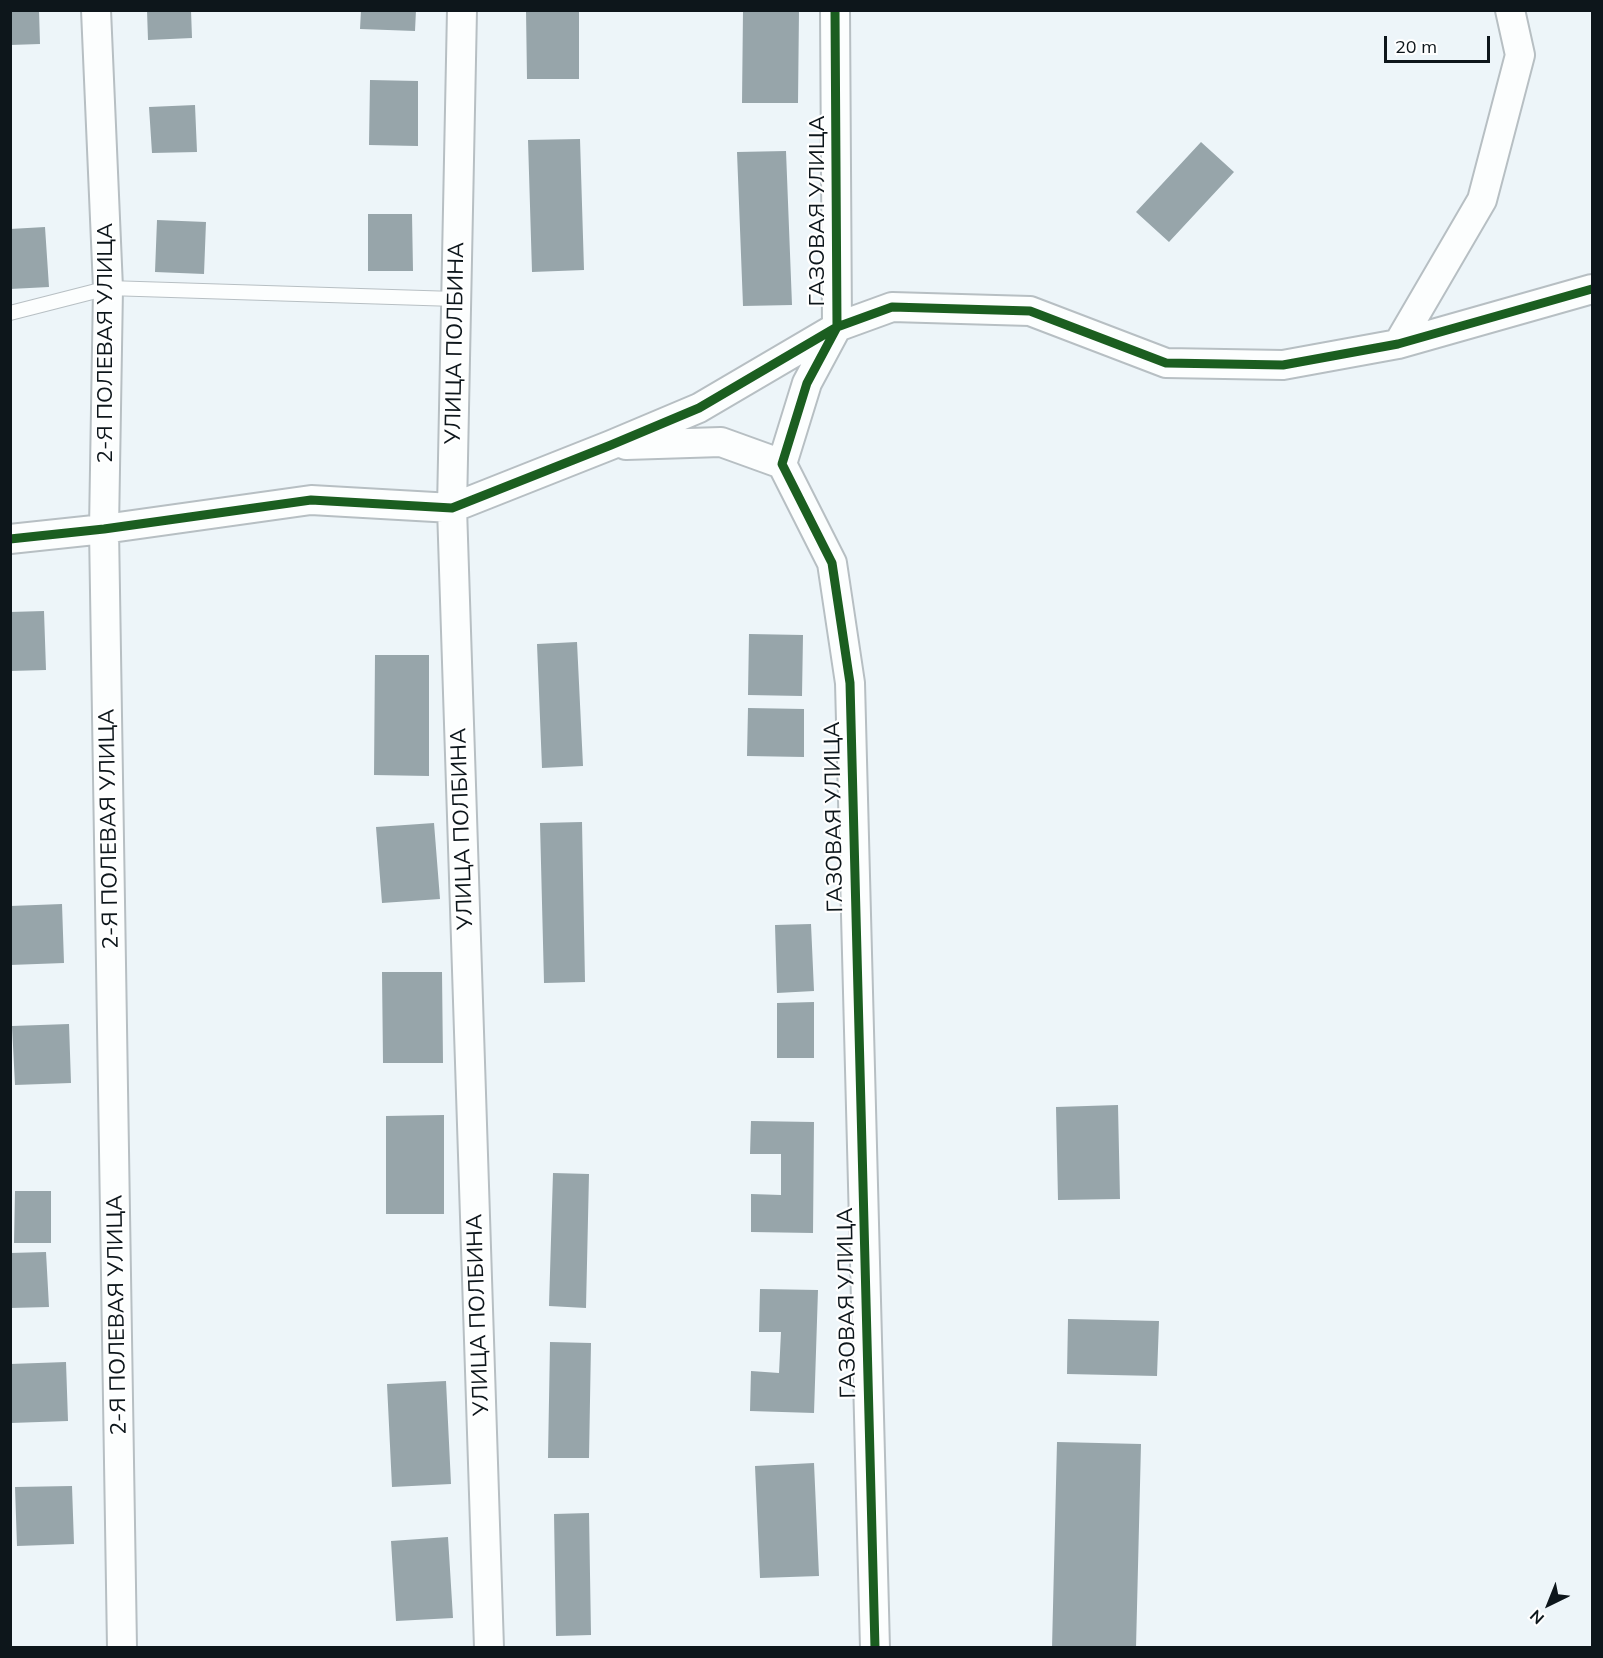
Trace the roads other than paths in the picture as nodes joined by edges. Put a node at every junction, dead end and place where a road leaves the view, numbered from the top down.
1 (96, 10) edge
2 (462, 10) edge
3 (835, 10) edge
4 (1510, 10) edge
5 (108, 288) junction
6 (1593, 289) edge
7 (455, 298) junction
8 (10, 313) edge
9 (837, 327) junction
10 (1398, 344) junction
11 (611, 445) junction
12 (782, 464) junction
13 (452, 508) junction
14 (104, 529) junction
15 (10, 539) edge
16 (122, 1647) edge
17 (489, 1647) edge
18 (875, 1647) edge

1 - 5 street, 2-Я ПОЛЕВАЯ УЛИЦА
2 - 7 street, УЛИЦА ПОЛБИНА
3 - 9 street, ГАЗОВАЯ УЛИЦА
4 - 10 street
5 - 7 lane
5 - 8 lane
5 - 14 street, 2-Я ПОЛЕВАЯ УЛИЦА
6 - 10 street
7 - 13 street, УЛИЦА ПОЛБИНА
9 - 10 street
9 - 11 street
9 - 12 street, ГАЗОВАЯ УЛИЦА
11 - 12 street
11 - 13 street
12 - 18 street, ГАЗОВАЯ УЛИЦА
13 - 14 street
13 - 17 street, УЛИЦА ПОЛБИНА
14 - 15 street
14 - 16 street, 2-Я ПОЛЕВАЯ УЛИЦА

